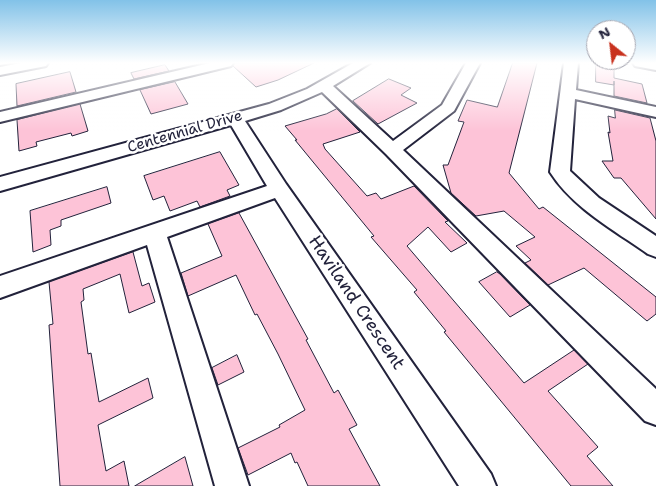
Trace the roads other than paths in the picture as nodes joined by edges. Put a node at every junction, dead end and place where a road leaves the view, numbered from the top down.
1 (131, 86) edge
2 (324, 86) joint
3 (460, 86) edge
4 (569, 86) edge
5 (568, 93) junction
6 (656, 112) edge
7 (0, 117) edge
8 (235, 118) junction
9 (392, 150) junction
10 (0, 184) edge
11 (280, 189) junction
12 (154, 232) junction
13 (656, 248) edge
14 (0, 287) edge
15 (656, 410) edge
16 (232, 486) edge
17 (479, 486) edge

1 - 7 street
2 - 8 street, Centennial Drive
2 - 9 street
3 - 9 street
4 - 5 street
5 - 6 street
5 - 13 street
8 - 10 street, Centennial Drive
8 - 11 street, Haviland Crescent
9 - 15 street
11 - 12 street
11 - 17 street, Haviland Crescent
12 - 14 street
12 - 16 street

